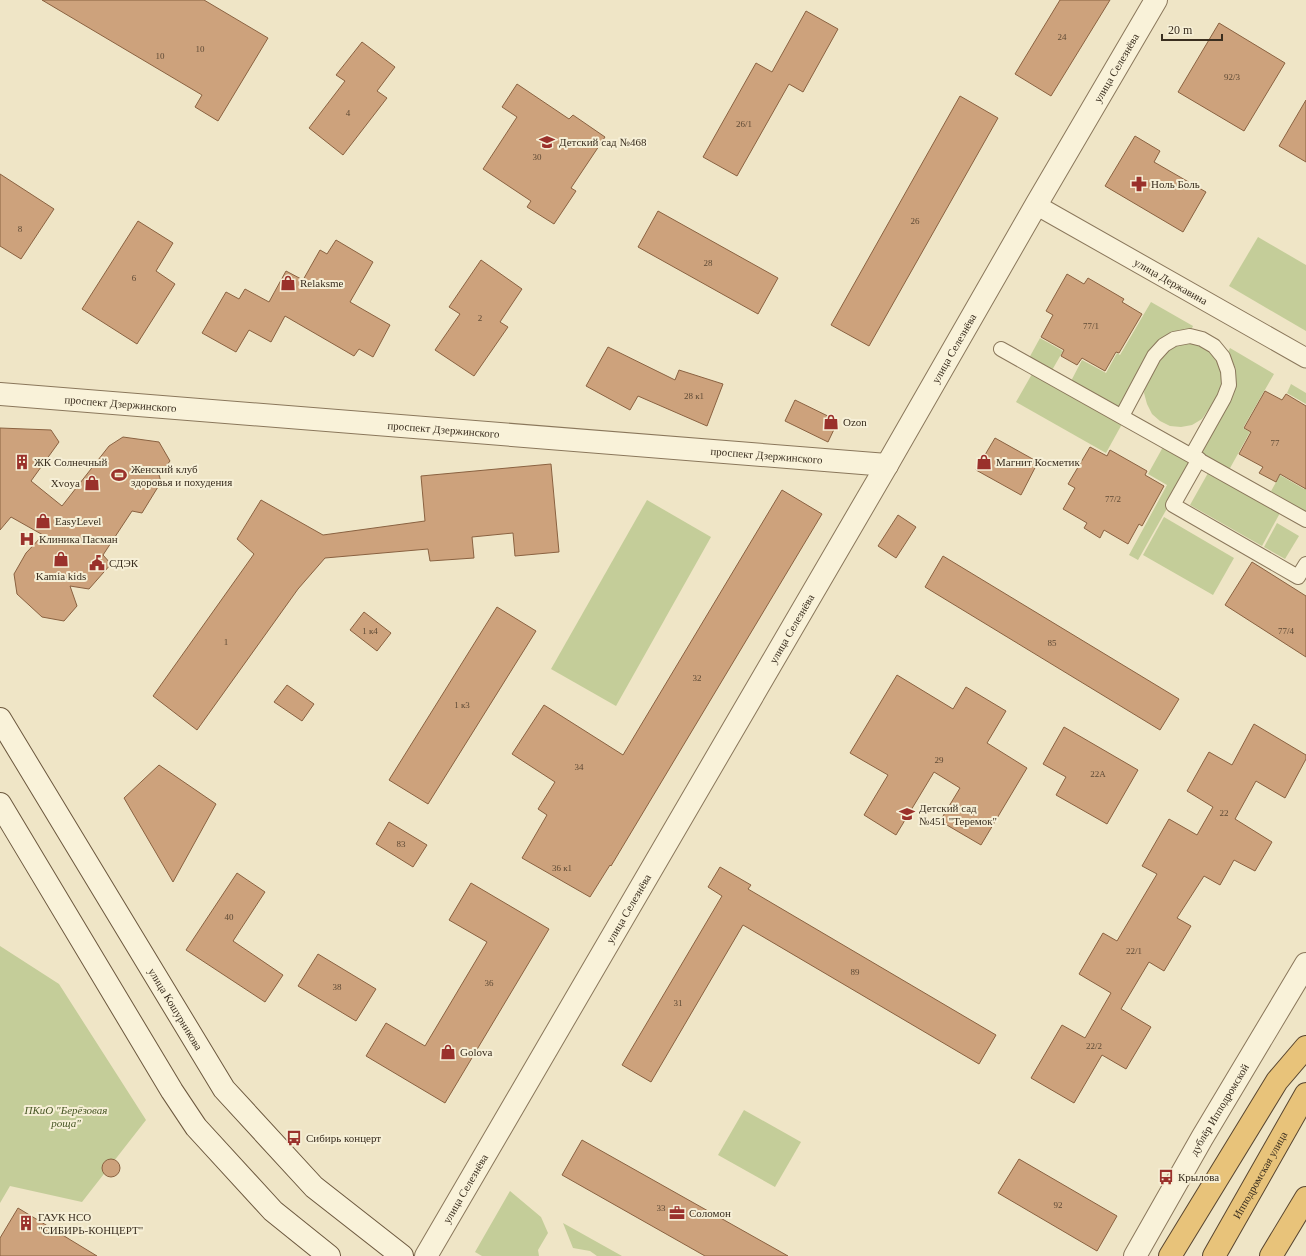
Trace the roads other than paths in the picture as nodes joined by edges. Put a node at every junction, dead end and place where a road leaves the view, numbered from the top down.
1 (1156, 0) edge
2 (1036, 205) junction
3 (1001, 349) dead end
4 (1306, 358) edge
5 (0, 394) edge
6 (1122, 416) junction
7 (1195, 457) junction
8 (887, 465) junction
9 (1306, 520) edge
10 (1306, 564) edge
11 (0, 719) edge
12 (0, 804) edge
13 (1306, 964) edge
14 (1306, 1048) edge
15 (1306, 1094) edge
16 (1306, 1198) edge
17 (330, 1256) edge
18 (402, 1256) edge
19 (426, 1256) edge
20 (1135, 1256) edge
21 (1170, 1256) edge
22 (1214, 1256) edge
23 (1271, 1256) edge

1 - 2 street, улица Селезнёва
2 - 4 street, улица Державина
2 - 8 street, улица Селезнёва
3 - 6 street
5 - 8 street, проспект Дзержинского
6 - 7 street
6 - 7 street
7 - 9 street
7 - 10 street
8 - 19 street, улица Селезнёва
11 - 18 street, улица Кошурникова
12 - 17 street
13 - 20 street, дублёр Ипподромской
14 - 21 highway
15 - 22 highway, Ипподромская улица
16 - 23 highway

